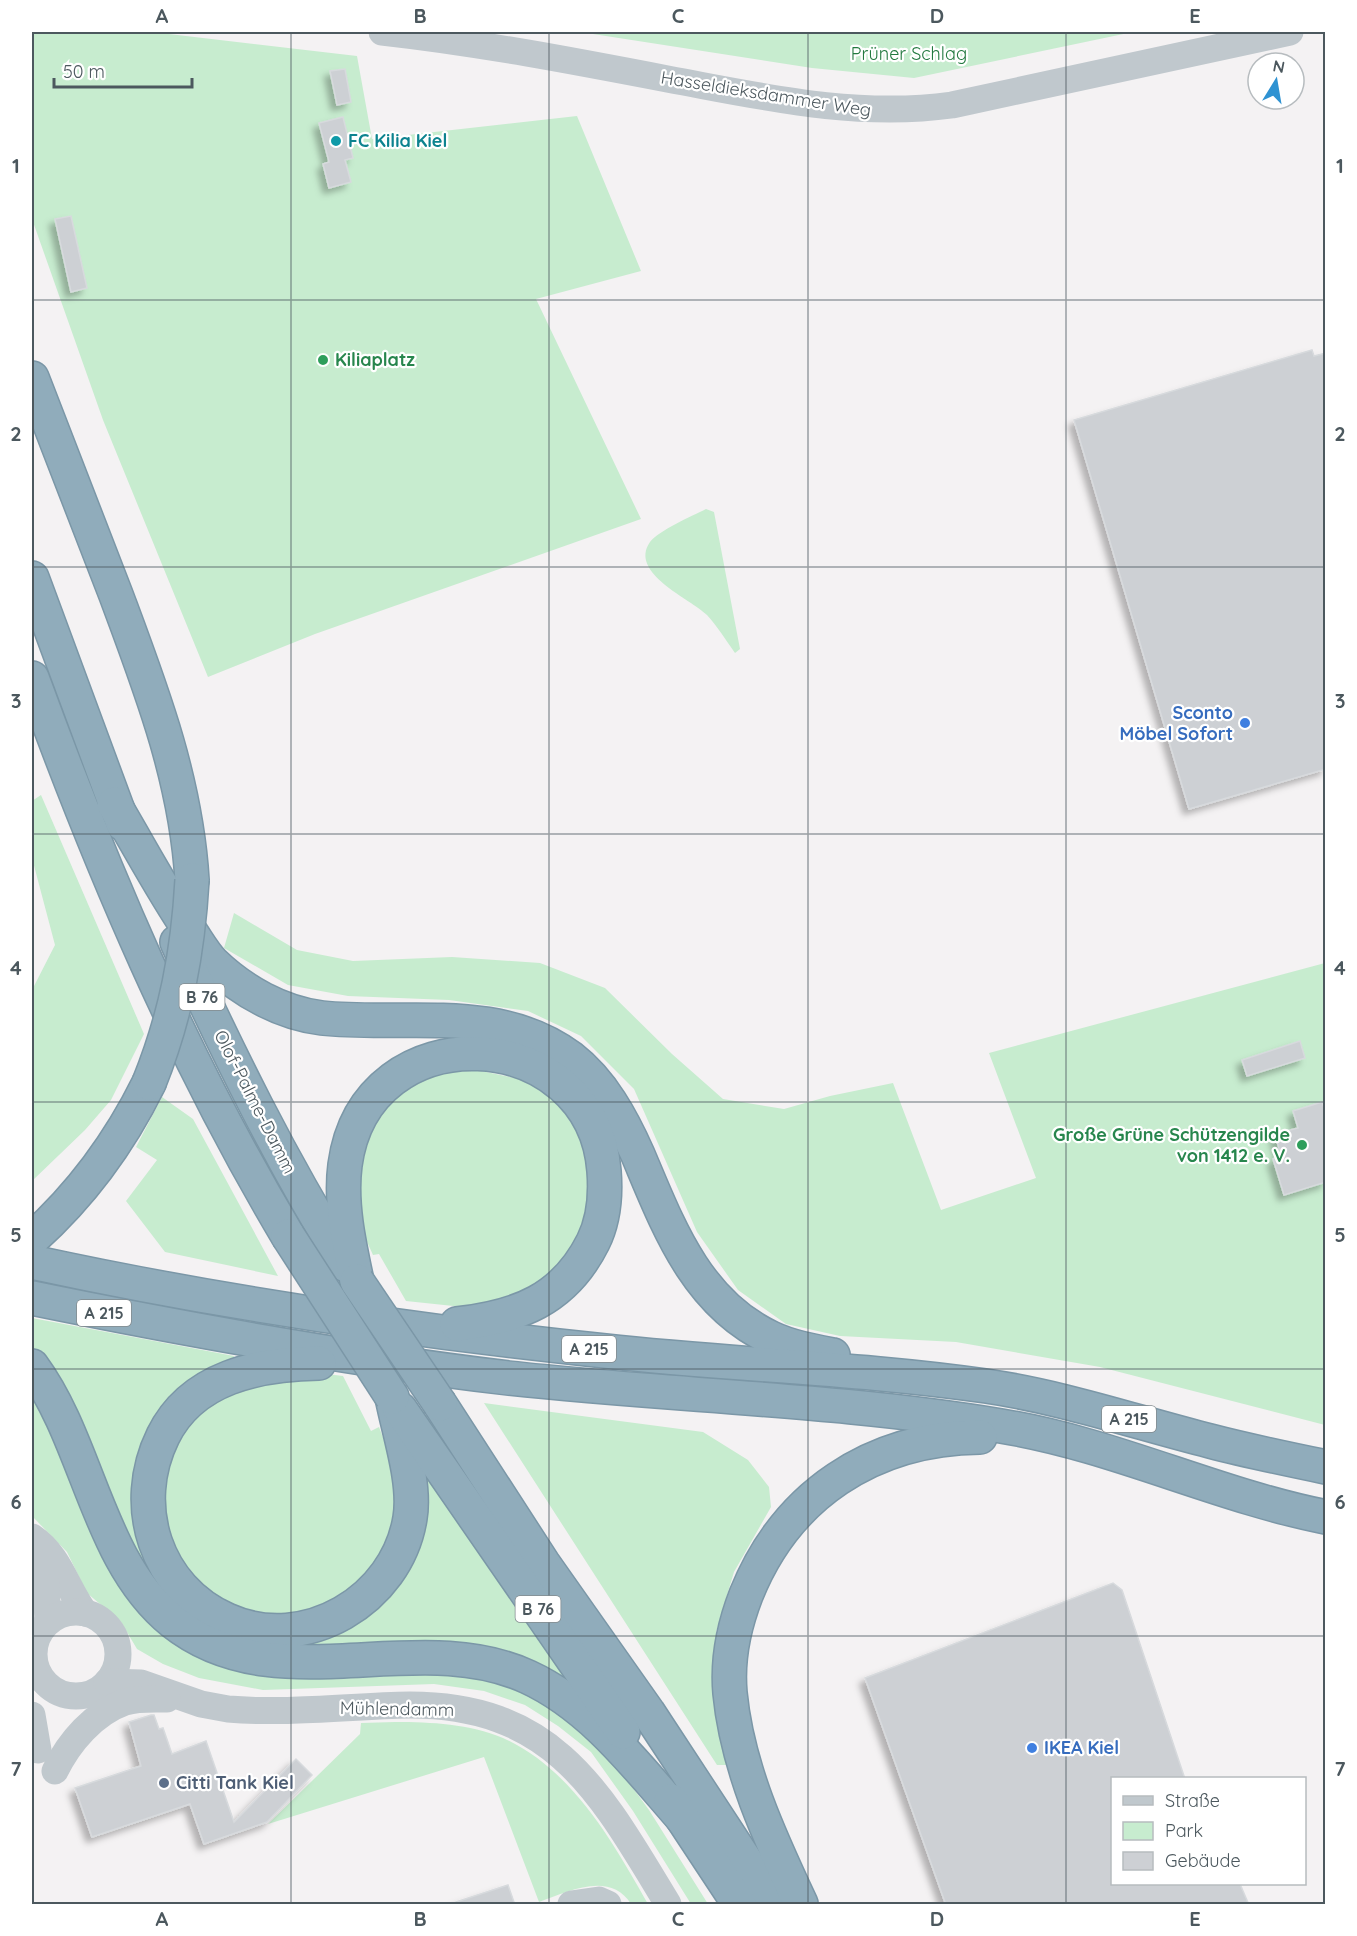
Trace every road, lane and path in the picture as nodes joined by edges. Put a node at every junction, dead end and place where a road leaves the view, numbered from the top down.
1 (382, 32) edge
2 (1290, 32) edge
3 (32, 378) edge
4 (32, 578) edge
5 (32, 678) edge
6 (114, 804) junction
7 (32, 1239) edge
8 (341, 1245) junction
9 (32, 1262) edge
10 (32, 1298) edge
11 (409, 1329) junction
12 (407, 1365) junction
13 (32, 1366) edge
14 (931, 1379) junction
15 (392, 1398) junction
16 (1058, 1437) junction
17 (1326, 1467) edge
18 (1326, 1517) edge
19 (32, 1537) edge
20 (32, 1558) edge
21 (32, 1586) edge
22 (32, 1599) edge
23 (85, 1613) junction
24 (48, 1622) junction
25 (118, 1651) junction
26 (107, 1682) junction
27 (183, 1698) junction
28 (32, 1715) edge
29 (38, 1750) dead end
30 (55, 1771) dead end
31 (684, 1820) junction
32 (574, 1903) edge
33 (608, 1905) edge
34 (668, 1905) edge
35 (739, 1905) edge
36 (774, 1905) edge
37 (801, 1905) edge

1 - 2 street, Hasseldieksdammer Weg
3 - 7 highway, bridge
4 - 6 highway, Olof-Palme-Damm / B 76
5 - 15 highway, Olof-Palme-Damm / B 76, bridge
6 - 8 highway, Olof-Palme-Damm / B 76
6 - 14 highway
8 - 11 highway
8 - 36 highway, B 76, bridge
9 - 11 highway, A 215
10 - 12 highway, A 215
11 - 14 highway, A 215
12 - 15 highway
12 - 16 highway, A 215
13 - 31 highway
14 - 17 highway, A 215
15 - 31 highway, B 76
16 - 18 highway
16 - 37 highway
19 - 23 street
20 - 24 street, Mühlendamm
21 - 22 street
23 - 24 street
23 - 25 street
24 - 26 street, Mühlendamm
25 - 26 street
25 - 27 street, Mühlendamm
26 - 27 street, Mühlendamm
27 - 30 street
27 - 34 street, Mühlendamm
28 - 29 street
31 - 35 highway, B 76
32 - 33 street

